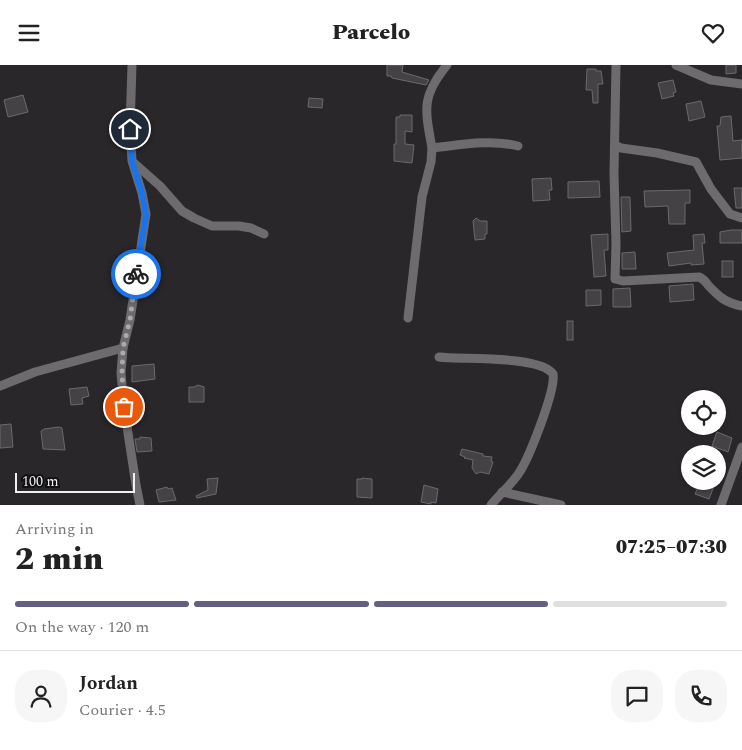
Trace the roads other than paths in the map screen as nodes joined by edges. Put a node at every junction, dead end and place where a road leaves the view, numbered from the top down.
1 (132, 65) edge
2 (447, 65) edge
3 (616, 65) edge
4 (676, 65) edge
5 (742, 84) edge
6 (615, 145) junction
7 (518, 146) dead end
8 (432, 148) junction
9 (132, 161) junction
10 (742, 218) edge
11 (264, 235) dead end
12 (742, 306) edge
13 (408, 318) dead end
14 (123, 348) junction
15 (439, 357) dead end
16 (0, 386) edge
17 (741, 452) edge
18 (502, 492) junction
19 (140, 505) edge
20 (490, 505) edge
21 (561, 505) edge
22 (720, 505) edge

1 - 9 street
2 - 8 street
3 - 6 street
4 - 5 street
6 - 10 street
6 - 12 street
7 - 8 street
8 - 13 street
9 - 11 street
9 - 14 street
14 - 16 street
14 - 19 street
15 - 18 street
17 - 22 street
18 - 20 street
18 - 21 street

